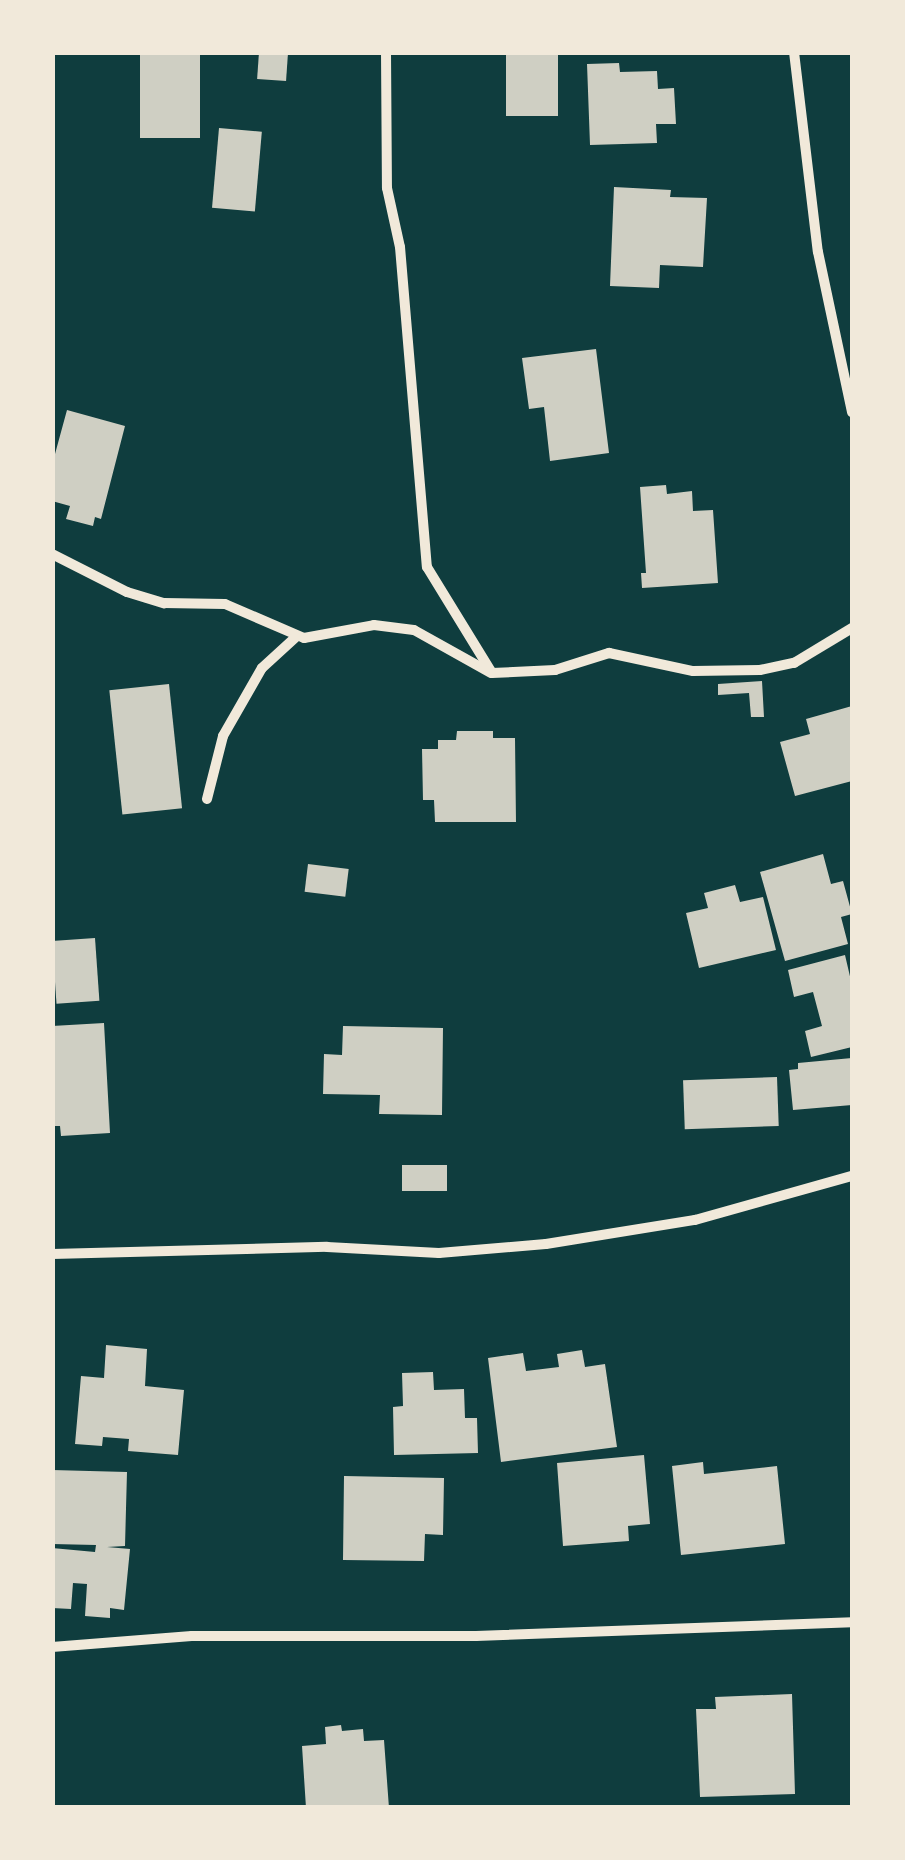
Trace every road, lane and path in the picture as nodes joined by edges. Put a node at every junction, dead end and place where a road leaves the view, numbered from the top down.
1 (386, 52) edge
2 (794, 52) edge
3 (852, 412) edge
4 (52, 554) edge
5 (852, 628) edge
6 (297, 636) junction
7 (492, 673) junction
8 (207, 798) dead end
9 (852, 1176) edge
10 (52, 1254) edge
11 (852, 1622) edge
12 (52, 1647) edge

1 - 7 street
2 - 3 street
4 - 6 street
5 - 7 street
6 - 7 street
6 - 8 street
9 - 10 street
11 - 12 street

